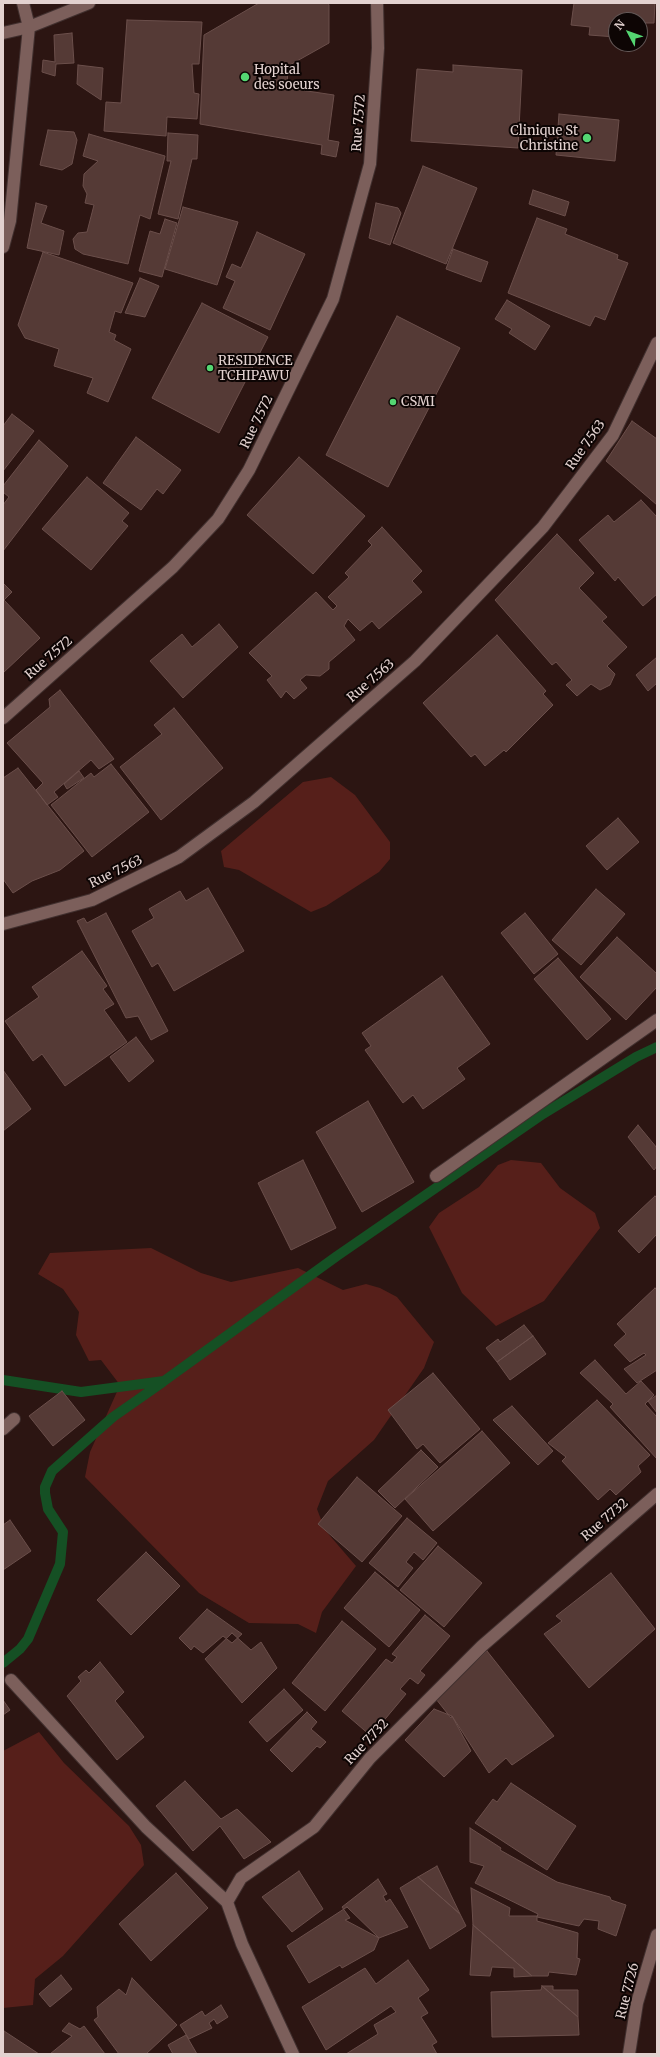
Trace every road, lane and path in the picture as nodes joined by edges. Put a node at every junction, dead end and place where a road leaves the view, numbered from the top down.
1 (23, 3) edge
2 (89, 3) edge
3 (377, 3) edge
4 (29, 26) junction
5 (3, 33) edge
6 (3, 247) edge
7 (657, 343) edge
8 (3, 718) edge
9 (3, 924) edge
10 (657, 1020) edge
11 (436, 1176) dead end
12 (14, 1419) dead end
13 (3, 1430) edge
14 (657, 1494) edge
15 (11, 1680) dead end
16 (227, 1902) junction
17 (657, 1935) edge
18 (293, 2054) edge
19 (629, 2054) edge

1 - 4 street
2 - 4 street
3 - 8 street, Rue 7.572
4 - 5 street
4 - 6 street
7 - 9 street, Rue 7.563
10 - 11 street
12 - 13 street
14 - 16 street, Rue 7.732
15 - 16 street
16 - 18 street
17 - 19 street, Rue 7.726

